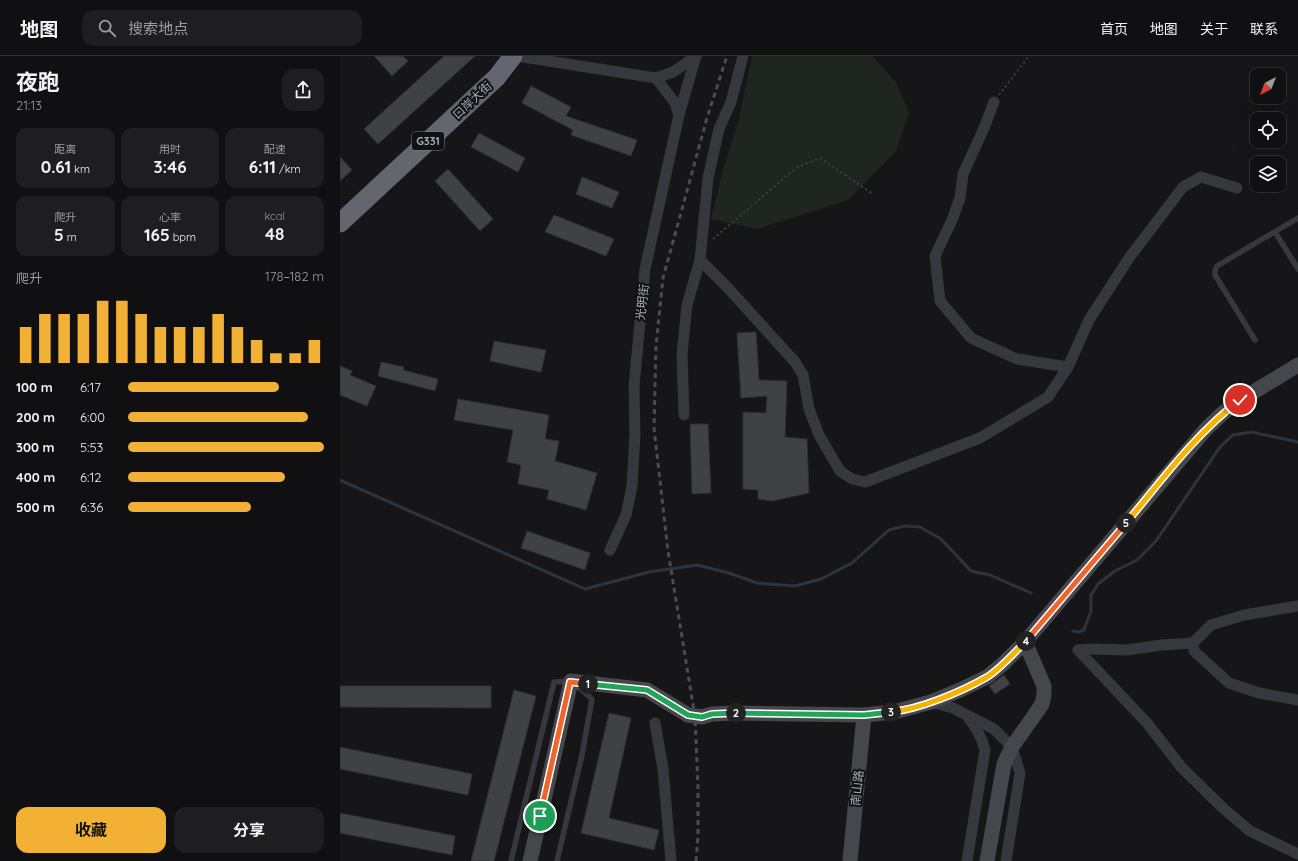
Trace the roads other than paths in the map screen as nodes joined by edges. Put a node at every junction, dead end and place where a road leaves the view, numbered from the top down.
1 (513, 56) edge
2 (517, 56) edge
3 (743, 56) edge
4 (696, 57) edge
5 (656, 78) junction
6 (994, 102) road end
7 (679, 115) junction
8 (1237, 188) dead end
9 (1298, 218) edge
10 (340, 223) edge
11 (1275, 232) junction
12 (700, 260) junction
13 (1298, 269) edge
14 (1255, 340) dead end
15 (1298, 365) edge
16 (1068, 367) junction
17 (684, 414) dead end
18 (610, 550) dead end
19 (1298, 606) edge
20 (1025, 642) junction
21 (1193, 643) junction
22 (570, 682) junction
23 (1298, 700) edge
24 (931, 702) junction
25 (864, 715) junction
26 (967, 715) junction
27 (655, 723) dead end
28 (1012, 746) junction
29 (1298, 854) edge
30 (511, 861) edge
31 (530, 861) edge
32 (557, 861) edge
33 (671, 861) edge
34 (850, 861) edge
35 (967, 861) edge
36 (988, 861) edge
37 (1006, 861) edge

1 - 10 highway, 口岸大街 / G331
2 - 5 street
3 - 12 street
4 - 5 street
4 - 7 street, 光明街
5 - 7 street
6 - 16 street
7 - 18 street, 光明街
8 - 16 street
9 - 11 lane
11 - 13 lane
11 - 14 lane
12 - 16 street
12 - 17 street
15 - 20 street
19 - 21 street
20 - 24 street
20 - 28 street
21 - 23 street
21 - 29 street
22 - 25 street
22 - 30 lane
22 - 31 street
22 - 32 lane
24 - 25 street
24 - 26 street
25 - 34 street, 南山路
26 - 28 street
26 - 35 street
27 - 33 street
28 - 36 street
28 - 37 street

